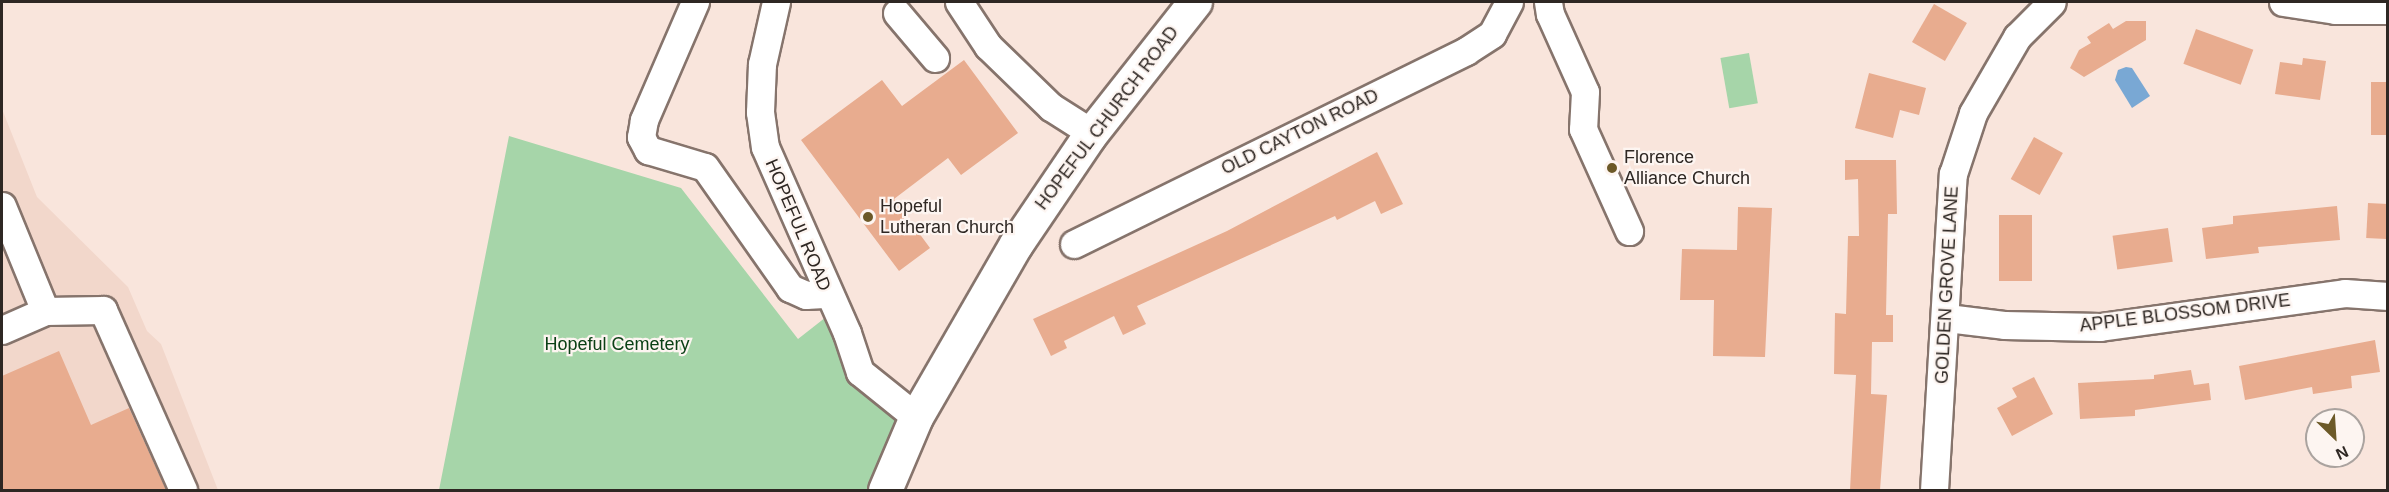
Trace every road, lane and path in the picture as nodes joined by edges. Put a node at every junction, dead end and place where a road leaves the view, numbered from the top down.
1 (695, 2) edge
2 (776, 2) edge
3 (959, 2) edge
4 (1195, 2) edge
5 (1509, 2) edge
6 (1548, 2) edge
7 (2052, 2) edge
8 (2283, 2) edge
9 (896, 5) edge
10 (2388, 10) edge
11 (935, 58) dead end
12 (1092, 133) junction
13 (2, 206) edge
14 (1629, 231) dead end
15 (1074, 244) dead end
16 (828, 294) junction
17 (2388, 296) edge
18 (45, 311) junction
19 (1947, 318) junction
20 (2, 330) edge
21 (916, 417) junction
22 (183, 490) edge
23 (885, 490) edge
24 (1934, 490) edge

1 - 16 street
2 - 16 street, HOPEFUL ROAD
3 - 12 street
4 - 12 main road, HOPEFUL CHURCH ROAD
5 - 15 street, OLD CAYTON ROAD
6 - 14 street
7 - 19 street, GOLDEN GROVE LANE
8 - 10 street
9 - 11 street
12 - 21 main road, HOPEFUL CHURCH ROAD
13 - 18 street
16 - 21 street, HOPEFUL ROAD
17 - 19 street, APPLE BLOSSOM DRIVE
18 - 20 street
18 - 22 street
19 - 24 street, GOLDEN GROVE LANE
21 - 23 main road, HOPEFUL CHURCH ROAD

